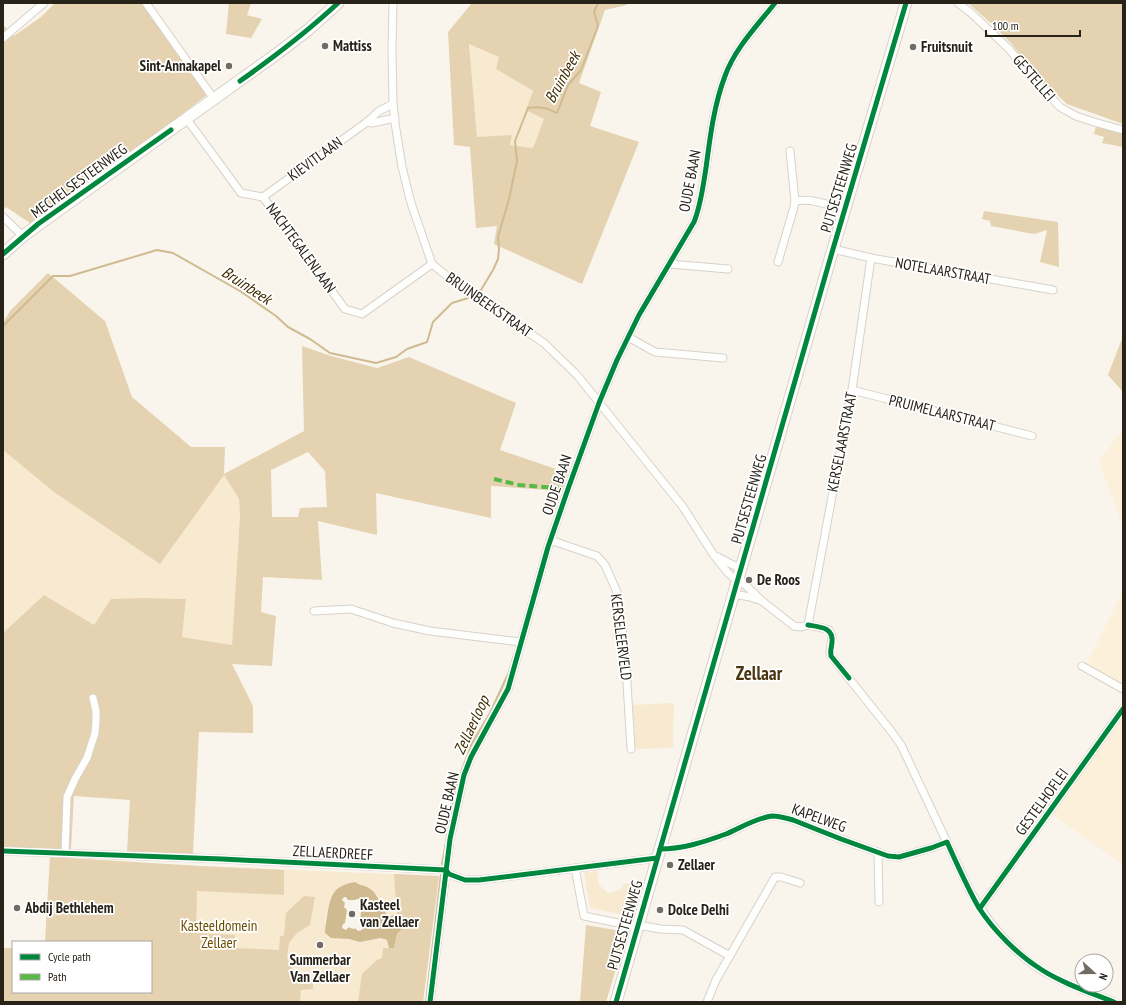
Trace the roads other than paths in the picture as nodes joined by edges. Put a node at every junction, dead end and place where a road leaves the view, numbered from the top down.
1 (44, 3) edge
2 (146, 3) edge
3 (338, 3) edge
4 (393, 3) edge
5 (775, 3) edge
6 (906, 3) edge
7 (958, 3) edge
8 (3, 38) edge
9 (214, 99) junction
10 (393, 104) junction
11 (186, 118) junction
12 (395, 118) junction
13 (367, 122) junction
14 (1123, 130) edge
15 (790, 151) dead end
16 (263, 197) junction
17 (795, 201) junction
18 (845, 210) junction
19 (3, 217) edge
20 (23, 236) junction
21 (834, 249) junction
22 (3, 254) edge
23 (871, 258) junction
24 (778, 262) dead end
25 (432, 264) junction
26 (670, 264) junction
27 (728, 270) dead end
28 (1053, 290) dead end
29 (628, 337) junction
30 (723, 358) dead end
31 (852, 390) junction
32 (599, 403) junction
33 (1032, 436) dead end
34 (550, 540) junction
35 (713, 554) junction
36 (739, 576) junction
37 (734, 594) junction
38 (762, 601) junction
39 (314, 610) dead end
40 (808, 625) junction
41 (521, 642) junction
42 (1082, 666) dead end
43 (1123, 689) edge
44 (93, 698) dead end
45 (1123, 709) edge
46 (631, 749) dead end
47 (947, 842) junction
48 (3, 851) edge
49 (878, 852) junction
50 (65, 853) junction
51 (658, 853) junction
52 (575, 868) junction
53 (446, 870) junction
54 (800, 883) dead end
55 (879, 902) dead end
56 (980, 908) junction
57 (633, 925) junction
58 (730, 956) junction
59 (430, 1002) edge
60 (616, 1002) edge
61 (707, 1002) edge
62 (1114, 1002) edge

1 - 8 street
2 - 9 street
3 - 9 main road, MECHELSESTEENWEG
4 - 10 street, BRUINBEEKSTRAAT
5 - 26 street, OUDE BAAN
6 - 18 main road, PUTSESTEENWEG
7 - 14 street, GESTELLEI
9 - 11 main road, MECHELSESTEENWEG
10 - 12 street, BRUINBEEKSTRAAT
10 - 13 street, KIEVITLAAN
11 - 16 street, NACHTEGALENLAAN
11 - 20 main road, MECHELSESTEENWEG
12 - 13 street, KIEVITLAAN
12 - 25 street, BRUINBEEKSTRAAT
13 - 16 street, KIEVITLAAN
15 - 17 street
16 - 25 street, NACHTEGALENLAAN
17 - 18 street
17 - 24 street
18 - 21 main road, PUTSESTEENWEG
19 - 20 street
20 - 22 main road, MECHELSESTEENWEG
21 - 23 street, NOTELAARSTRAAT
21 - 36 main road, PUTSESTEENWEG
23 - 28 street, NOTELAARSTRAAT
23 - 31 street, KERSELAARSTRAAT
25 - 32 street, BRUINBEEKSTRAAT
26 - 27 street
26 - 29 street, OUDE BAAN
29 - 30 street
29 - 32 street, OUDE BAAN
31 - 33 street, PRUIMELAARSTRAAT
31 - 40 street, KERSELAARSTRAAT
32 - 34 street, OUDE BAAN
32 - 35 street, BRUINBEEKSTRAAT
34 - 41 street, OUDE BAAN
34 - 46 street, KERSELEERVELD
35 - 36 street, BRUINBEEKSTRAAT
35 - 36 street, BRUINBEEKSTRAAT
36 - 37 main road, PUTSESTEENWEG
36 - 38 street
37 - 38 street
37 - 51 main road, PUTSESTEENWEG
38 - 40 street
39 - 41 street
40 - 47 street
41 - 53 street, OUDE BAAN
42 - 43 street
44 - 50 street
45 - 56 street, GESTELHOFLEI
47 - 49 street, KAPELWEG
47 - 56 street
48 - 50 street, ZELLAERDREEF
49 - 51 street, KAPELWEG
49 - 55 street
50 - 53 street, ZELLAERDREEF
51 - 52 street, ZELLAERDREEF
51 - 57 main road, PUTSESTEENWEG
52 - 53 street, ZELLAERDREEF
52 - 57 street
53 - 59 street, OUDE BAAN
54 - 58 street
56 - 62 street
57 - 58 street
57 - 60 main road, PUTSESTEENWEG
58 - 61 street

